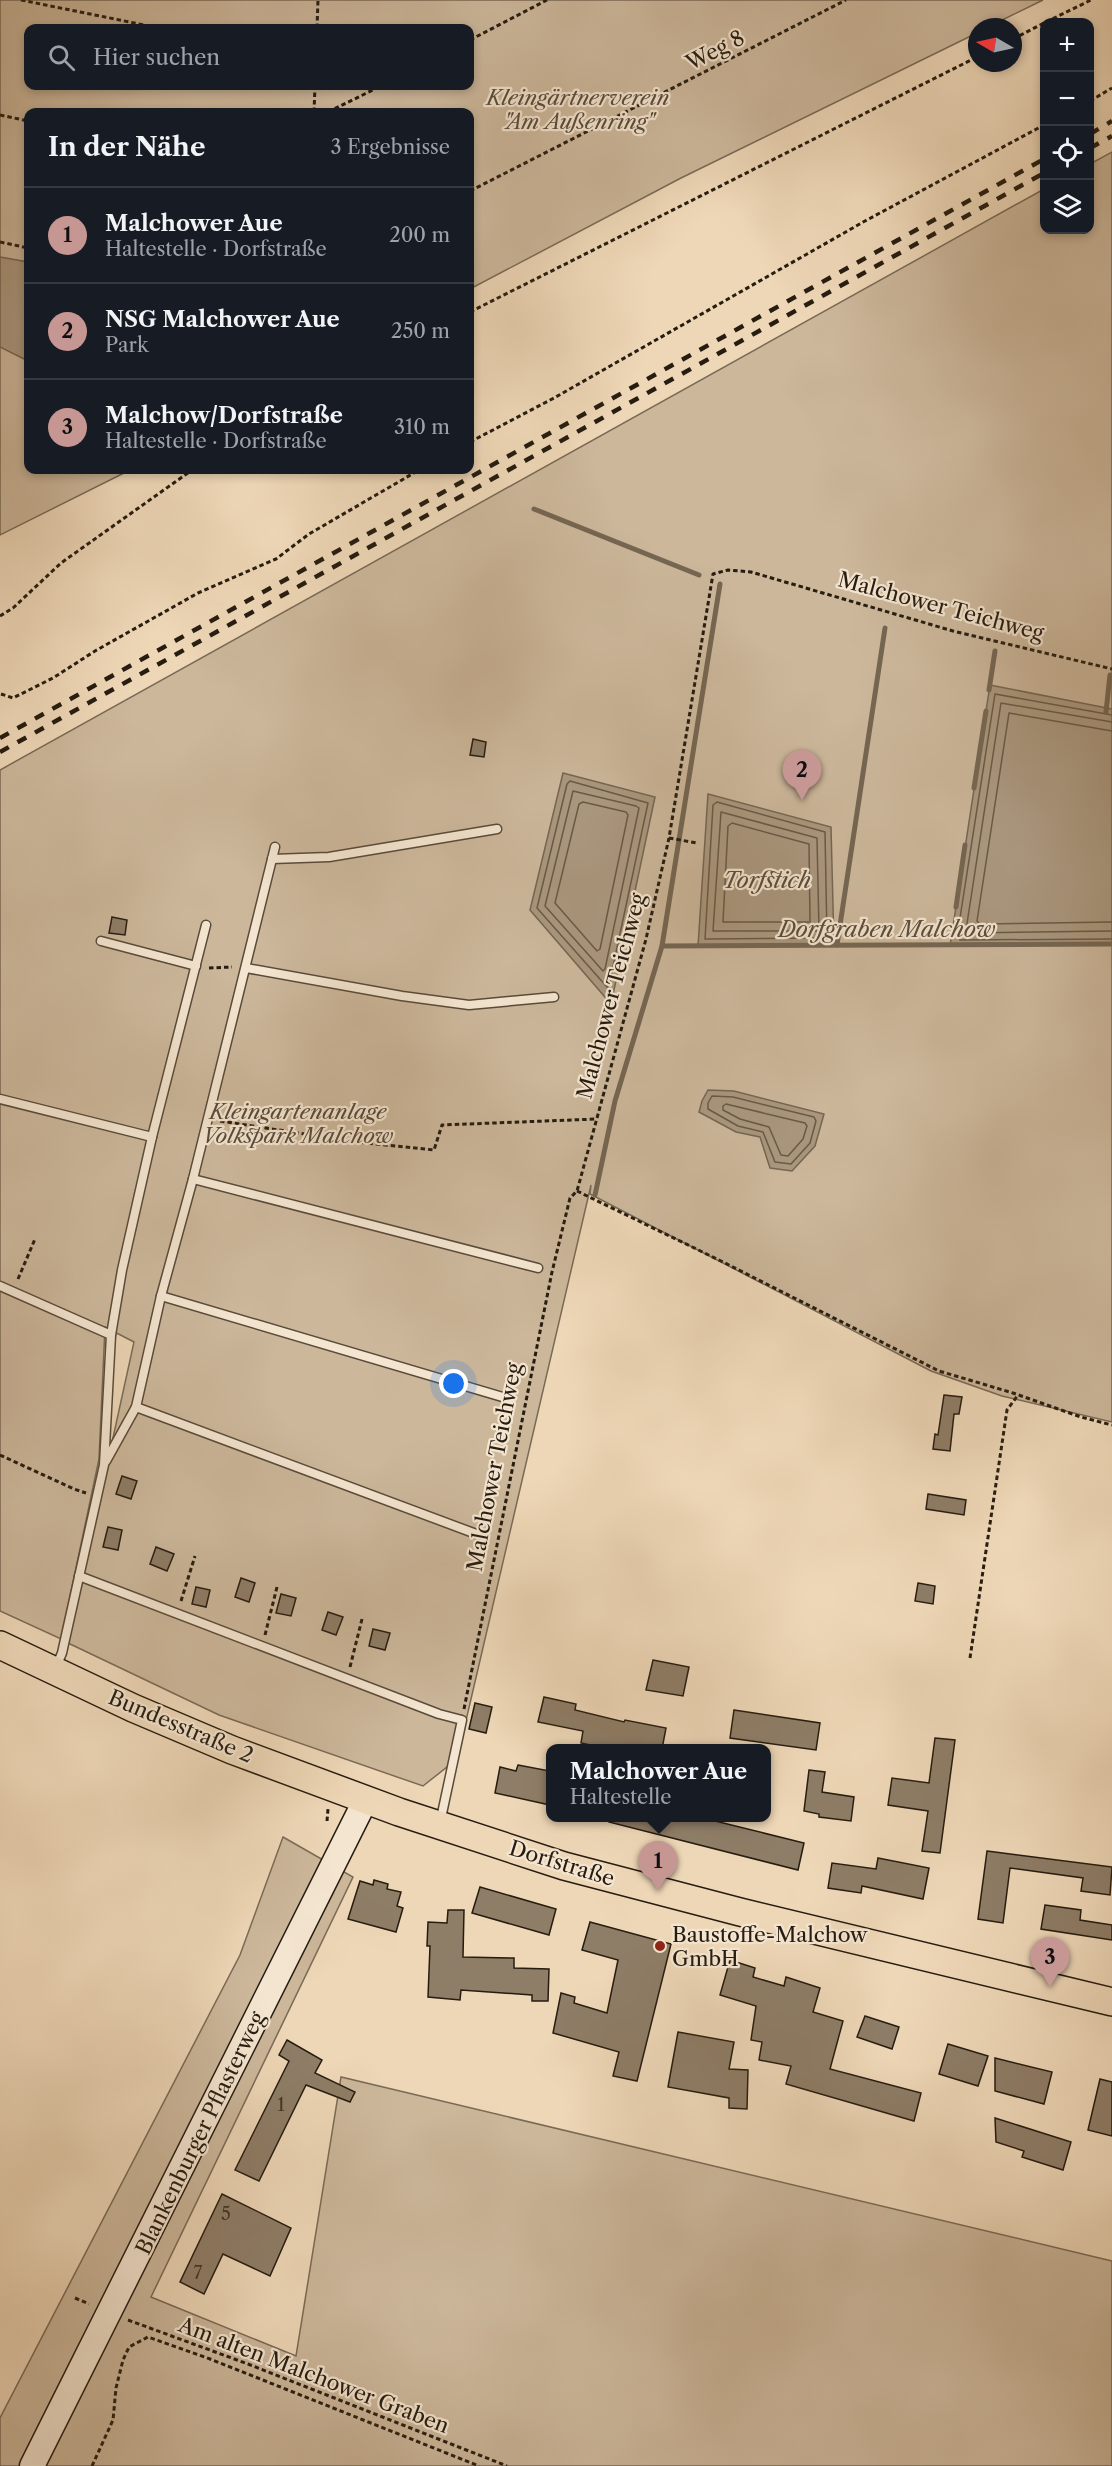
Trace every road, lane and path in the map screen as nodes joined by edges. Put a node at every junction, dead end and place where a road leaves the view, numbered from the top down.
1 (21, 0) edge
2 (318, 0) edge
3 (547, 0) edge
4 (846, 0) edge
5 (1091, 0) edge
6 (1055, 18) edge
7 (139, 24) edge
8 (317, 24) edge
9 (1040, 26) edge
10 (1022, 34) edge
11 (474, 38) edge
12 (968, 62) edge
13 (1112, 88) edge
14 (315, 90) edge
15 (373, 90) edge
16 (1094, 98) edge
17 (314, 108) edge
18 (336, 108) edge
19 (0, 115) edge
20 (24, 120) edge
21 (1042, 126) edge
22 (474, 190) edge
23 (0, 242) edge
24 (24, 247) edge
25 (474, 310) edge
26 (474, 440) edge
27 (186, 474) edge
28 (412, 474) edge
29 (0, 616) edge
30 (1112, 669) edge
31 (2, 694) dead end
32 (497, 829) dead end
33 (669, 838) junction
34 (697, 843) dead end
35 (274, 848) dead end
36 (272, 859) junction
37 (206, 925) dead end
38 (101, 941) dead end
39 (196, 966) junction
40 (246, 968) junction
41 (554, 997) dead end
42 (0, 1099) edge
43 (207, 1119) junction
44 (597, 1119) junction
45 (152, 1137) junction
46 (193, 1179) junction
47 (577, 1191) junction
48 (35, 1239) dead end
49 (538, 1268) dead end
50 (0, 1286) edge
51 (12, 1292) junction
52 (161, 1296) junction
53 (111, 1335) junction
54 (1016, 1394) junction
55 (509, 1399) dead end
56 (136, 1407) junction
57 (1112, 1425) edge
58 (0, 1455) edge
59 (104, 1465) junction
60 (97, 1496) junction
61 (479, 1535) dead end
62 (195, 1556) dead end
63 (79, 1576) junction
64 (277, 1587) dead end
65 (177, 1612) junction
66 (362, 1619) dead end
67 (0, 1645) edge
68 (262, 1645) junction
69 (970, 1658) dead end
70 (55, 1671) junction
71 (348, 1678) junction
72 (462, 1720) junction
73 (366, 1799) junction
74 (439, 1824) junction
75 (1112, 2002) edge
76 (110, 2314) junction
77 (33, 2466) edge
78 (92, 2466) edge
79 (479, 2466) edge
80 (507, 2466) edge

1 - 7 path
2 - 8 path
3 - 11 path
4 - 22 path, Weg 8
5 - 6 path
9 - 10 path
12 - 25 path
13 - 16 path
14 - 17 path
15 - 18 path
19 - 20 path
21 - 26 path
23 - 24 path
27 - 29 path
28 - 31 path
30 - 33 path, Malchower Teichweg
32 - 36 lane
33 - 34 path
33 - 44 path, Malchower Teichweg
35 - 36 lane
36 - 40 lane
37 - 39 lane
38 - 39 lane
39 - 40 path
39 - 45 lane
40 - 41 lane
40 - 43 lane
42 - 45 lane
43 - 44 path
43 - 46 lane
44 - 47 path, Malchower Teichweg
45 - 53 lane
46 - 49 lane
46 - 52 lane
47 - 54 path
47 - 72 path, Malchower Teichweg
48 - 51 path
50 - 51 lane
51 - 53 lane
52 - 55 lane
52 - 56 lane
53 - 59 lane
54 - 57 path
54 - 69 path
56 - 59 lane
56 - 61 lane
58 - 60 path
59 - 60 lane
60 - 63 lane
62 - 65 path
63 - 65 lane
63 - 70 lane
64 - 68 path
65 - 68 lane
66 - 71 path
67 - 70 main road, Bundesstraße 2
68 - 71 lane
70 - 73 main road, Bundesstraße 2
71 - 72 lane
72 - 74 lane
73 - 74 main road, Dorfstraße
73 - 76 main road, Blankenburger Pflasterweg
74 - 75 main road, Dorfstraße
76 - 77 main road, Blankenburger Pflasterweg
76 - 80 path, Am alten Malchower Graben
78 - 79 path

